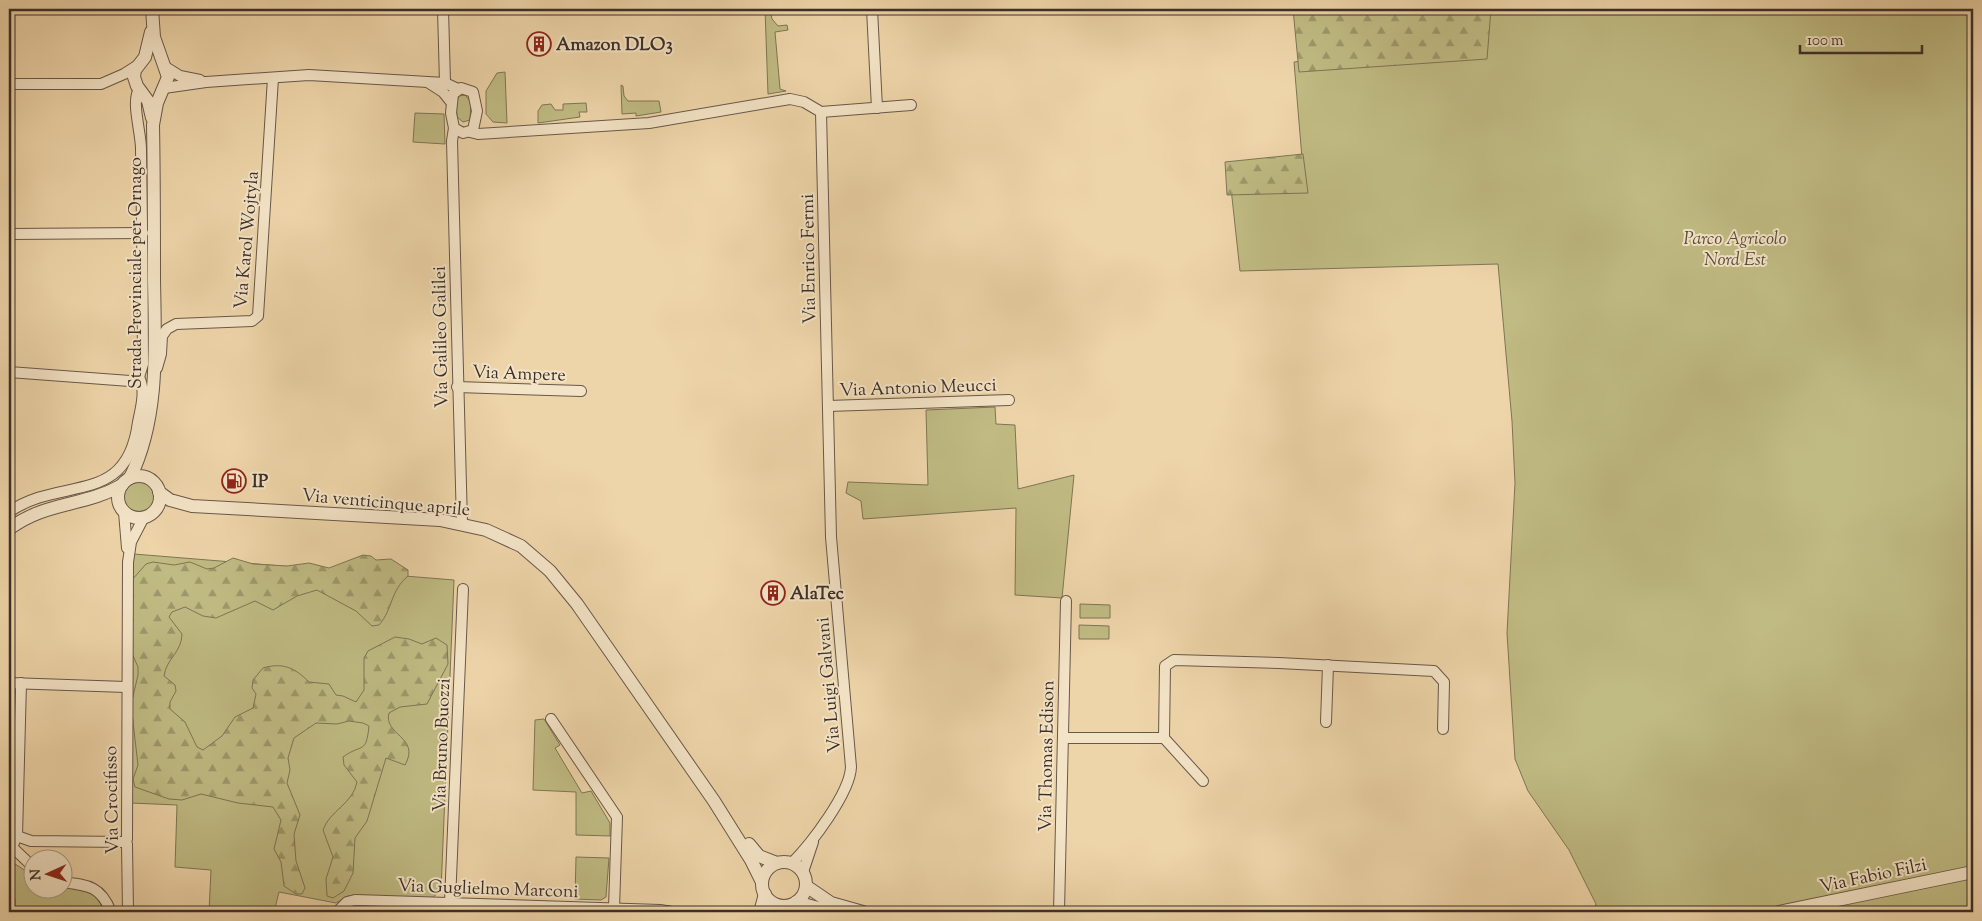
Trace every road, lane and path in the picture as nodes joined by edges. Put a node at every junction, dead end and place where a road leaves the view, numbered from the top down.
1 (152, 9) edge
2 (443, 9) edge
3 (872, 9) edge
4 (152, 27) junction
5 (140, 64) junction
6 (164, 65) junction
7 (273, 78) junction
8 (112, 79) junction
9 (206, 82) junction
10 (428, 83) junction
11 (445, 83) junction
12 (9, 84) edge
13 (139, 89) junction
14 (163, 89) junction
15 (458, 89) junction
16 (451, 102) junction
17 (911, 105) dead end
18 (877, 108) junction
19 (821, 112) junction
20 (477, 118) junction
21 (153, 126) junction
22 (454, 128) junction
23 (467, 132) junction
24 (500, 132) junction
25 (452, 149) junction
26 (142, 233) junction
27 (9, 234) edge
28 (9, 372) edge
29 (139, 377) junction
30 (153, 381) junction
31 (457, 387) junction
32 (581, 391) dead end
33 (1010, 400) dead end
34 (828, 406) junction
35 (144, 449) junction
36 (151, 480) junction
37 (126, 481) junction
38 (159, 492) junction
39 (88, 500) junction
40 (192, 506) junction
41 (122, 510) junction
42 (9, 512) edge
43 (148, 515) junction
44 (462, 524) junction
45 (9, 529) edge
46 (128, 562) junction
47 (464, 589) dead end
48 (1066, 601) dead end
49 (1328, 665) junction
50 (15, 683) edge
51 (126, 687) junction
52 (551, 719) dead end
53 (1326, 722) dead end
54 (1443, 729) dead end
55 (1063, 738) junction
56 (1164, 738) junction
57 (1203, 781) dead end
58 (714, 801) junction
59 (818, 832) junction
60 (17, 836) junction
61 (125, 842) junction
62 (10, 845) edge
63 (22, 856) edge
64 (777, 863) junction
65 (792, 863) junction
66 (803, 872) junction
67 (1973, 872) edge
68 (72, 883) edge
69 (806, 886) junction
70 (764, 888) junction
71 (450, 902) junction
72 (785, 907) edge
73 (614, 908) junction
74 (111, 912) edge
75 (128, 912) edge
76 (337, 912) edge
77 (672, 912) edge
78 (760, 912) edge
79 (833, 912) edge
80 (863, 912) edge
81 (1058, 912) edge
82 (1779, 912) edge

1 - 4 street, Strada Provinciale per Ornago
2 - 11 street
3 - 18 street
4 - 5 street, Strada Provinciale per Ornago
4 - 6 street, Strada Provinciale per Ornago
5 - 6 street
5 - 8 street
5 - 13 street, Strada Provinciale per Ornago
6 - 9 street
6 - 14 street, Strada Provinciale per Ornago
7 - 9 street
7 - 10 street
7 - 30 street, Via Karol Wojtyla
8 - 12 street
8 - 13 street
9 - 14 street
10 - 11 street
10 - 16 street
11 - 15 street
13 - 14 street
13 - 21 street, Strada Provinciale per Ornago
13 - 26 street
14 - 21 street, Strada Provinciale per Ornago
15 - 16 street
15 - 20 street
16 - 22 street, Via Galileo Galilei
17 - 18 street
18 - 19 street
19 - 24 street
19 - 34 street, Via Enrico Fermi
20 - 23 street
20 - 24 street
21 - 30 street, Strada Provinciale per Ornago
22 - 23 street
22 - 25 street, Via Galileo Galilei
23 - 24 street
23 - 25 street
25 - 31 street, Via Galileo Galilei
26 - 27 street
26 - 29 street
28 - 29 street
29 - 42 street
30 - 35 street, Strada Provinciale per Ornago
31 - 32 street, Via Ampere
31 - 44 street, Via Galileo Galilei
33 - 34 street, Via Antonio Meucci
34 - 59 street, Via Luigi Galvani
35 - 36 street, Strada Provinciale per Ornago
35 - 37 street, Strada Provinciale per Ornago
36 - 37 street
36 - 38 street
37 - 39 street
37 - 41 street
38 - 40 street, Via venticinque aprile
38 - 43 street
39 - 41 street
39 - 45 street
40 - 43 street, Via venticinque aprile
40 - 44 street, Via venticinque aprile
41 - 43 street
41 - 46 street
43 - 46 street
44 - 58 street, Via venticinque aprile
46 - 51 street, Via Crocifisso
47 - 71 street, Via Bruno Buozzi
48 - 55 street, Via Thomas Edison
49 - 53 street
49 - 54 street
49 - 56 street
50 - 51 street
50 - 60 street
51 - 61 street, Via Crocifisso
52 - 73 street
55 - 56 street
55 - 81 street, Via Thomas Edison
56 - 57 street
58 - 64 street, Via venticinque aprile
58 - 70 street, Via venticinque aprile
59 - 65 street, Via Luigi Galvani
59 - 66 street, Via Luigi Galvani
60 - 61 street
60 - 62 street
61 - 75 street, Via Crocifisso
62 - 63 street
64 - 65 street
64 - 70 street
65 - 66 street
66 - 69 street
67 - 82 street, Via Fabio Filzi
68 - 74 street
69 - 72 street
69 - 80 street
70 - 72 street
70 - 78 street
71 - 73 street, Via Guglielmo Marconi
71 - 76 street, Via Guglielmo Marconi
72 - 79 street
73 - 77 street, Via Guglielmo Marconi

